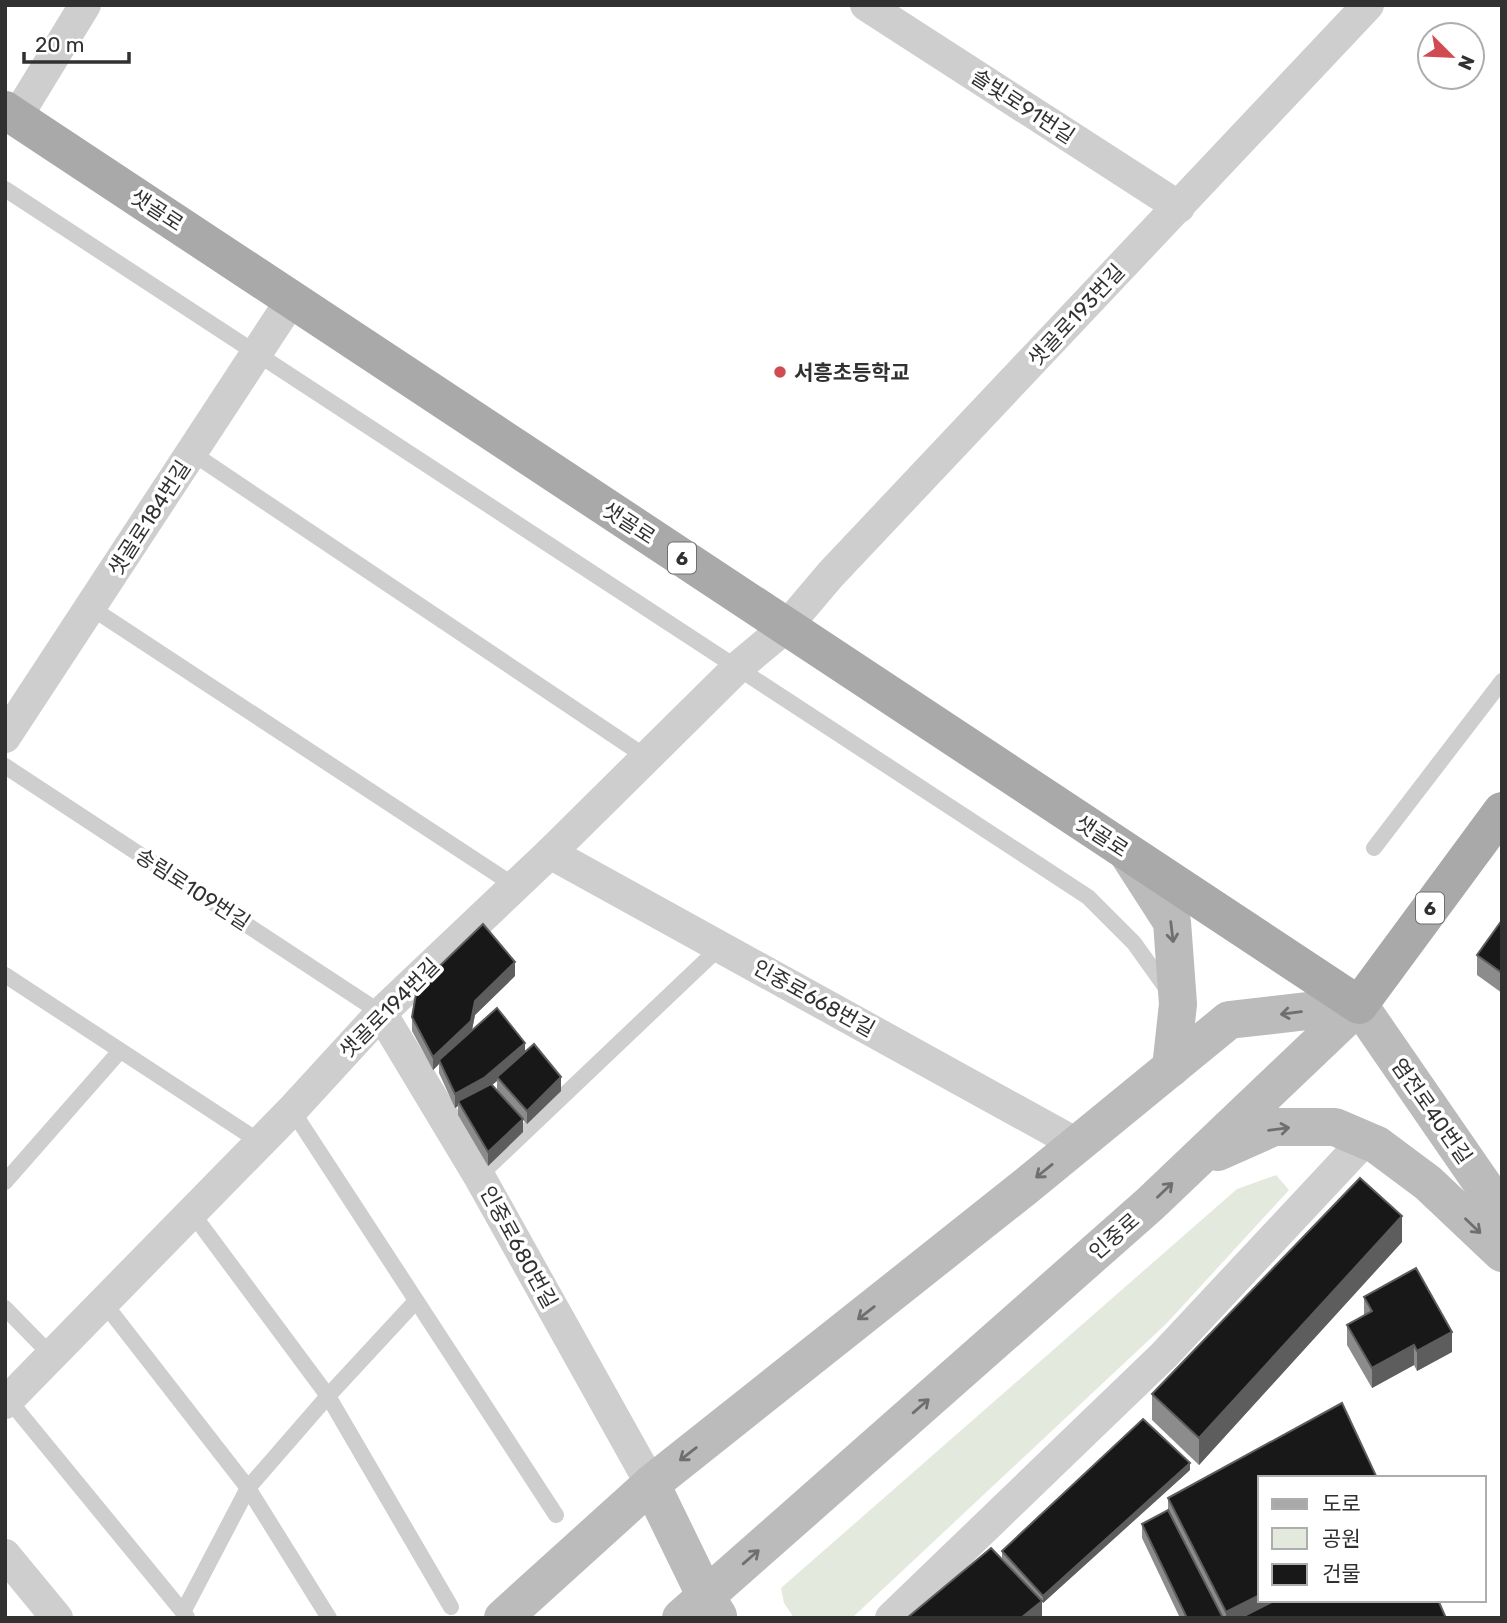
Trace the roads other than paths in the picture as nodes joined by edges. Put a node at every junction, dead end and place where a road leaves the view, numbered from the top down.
1 (85, 5) edge
2 (866, 5) edge
3 (1368, 5) edge
4 (902, 15) edge
5 (11, 114) edge
6 (5, 189) edge
7 (1179, 207) junction
8 (292, 299) junction
9 (257, 353) junction
10 (192, 453) junction
11 (90, 607) junction
12 (786, 627) junction
13 (738, 667) junction
14 (1502, 681) edge
15 (5, 737) edge
16 (646, 757) junction
17 (5, 766) edge
18 (1502, 811) edge
19 (1374, 848) dead end
20 (1127, 852) junction
21 (550, 853) junction
22 (514, 886) junction
23 (720, 947) junction
24 (5, 975) edge
25 (1178, 1004) junction
26 (1359, 1005) junction
27 (381, 1013) junction
28 (120, 1051) junction
29 (1171, 1068) junction
30 (292, 1110) junction
31 (1365, 1140) junction
32 (260, 1142) junction
33 (1077, 1144) junction
34 (1193, 1163) junction
35 (480, 1176) junction
36 (5, 1182) edge
37 (1498, 1203) edge
38 (191, 1213) junction
39 (1502, 1253) edge
40 (416, 1301) junction
41 (104, 1303) junction
42 (5, 1308) edge
43 (52, 1356) junction
44 (328, 1396) junction
45 (7, 1402) edge
46 (651, 1484) junction
47 (248, 1488) junction
48 (556, 1515) dead end
49 (5, 1555) edge
50 (451, 1607) dead end
51 (702, 1611) edge
52 (186, 1615) edge
53 (57, 1618) edge
54 (329, 1618) edge
55 (503, 1618) edge
56 (891, 1618) edge

1 - 5 street
2 - 4 street, 솔빛로91번길
3 - 7 street, 샛골로193번길
4 - 7 street, 솔빛로91번길
5 - 8 main road, 샛골로 / 6
6 - 9 lane
7 - 12 street, 샛골로193번길
8 - 9 street, 샛골로184번길
8 - 12 main road, 샛골로 / 6
9 - 10 street, 샛골로184번길
9 - 13 lane
10 - 11 street, 샛골로184번길
10 - 16 lane
11 - 15 street, 샛골로184번길
11 - 22 lane
12 - 13 street, 샛골로194번길
12 - 20 main road, 샛골로 / 6
13 - 16 street, 샛골로194번길
13 - 25 lane
14 - 19 lane
16 - 21 street, 샛골로194번길
17 - 27 lane, 송림로109번길
18 - 26 main road, 인중로 / 6
20 -> 25 main road
20 - 26 main road, 샛골로 / 6
21 - 22 street, 샛골로194번길
21 - 23 street, 인중로668번길
22 - 27 street, 샛골로194번길
23 - 33 street, 인중로668번길
23 - 35 lane
24 - 28 lane
25 - 29 main road
26 -> 29 main road
26 - 34 main road, 인중로
26 - 37 main road, 염전로40번길
27 - 30 street, 샛골로194번길
27 - 35 street, 인중로680번길
28 - 32 lane
28 - 36 lane
29 - 33 main road
30 - 32 street, 샛골로194번길
30 - 40 lane
34 -> 31 main road
31 -> 39 main road
31 - 56 street
32 - 38 street, 샛골로194번길
33 -> 46 main road
51 -> 34 main road, 인중로
35 - 46 street, 인중로680번길
38 - 41 street, 샛골로194번길
38 - 44 lane
40 - 44 lane
40 - 48 lane
41 - 43 street, 샛골로194번길
41 - 47 lane
42 - 43 lane
43 - 45 street, 샛골로194번길
44 - 47 lane
44 - 50 lane
45 - 52 lane
46 - 51 main road
46 - 55 main road
47 - 52 lane
47 - 54 lane
49 - 53 street

